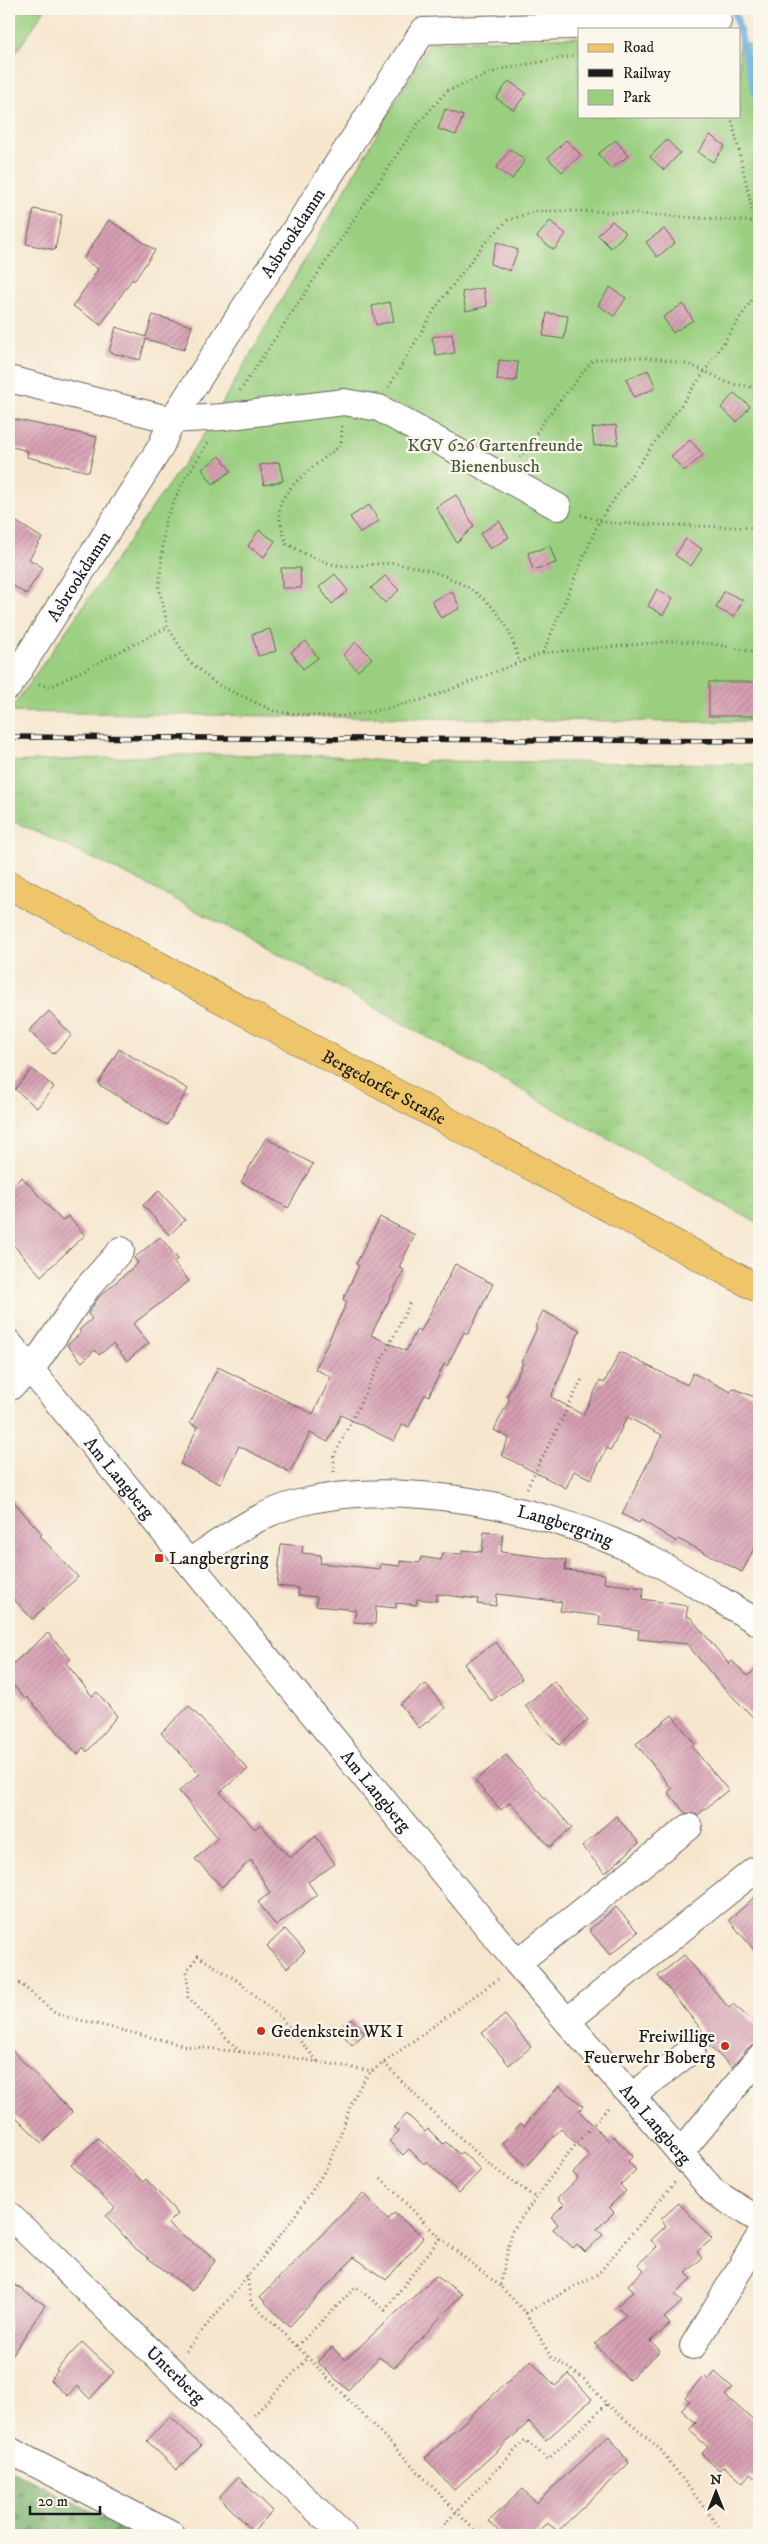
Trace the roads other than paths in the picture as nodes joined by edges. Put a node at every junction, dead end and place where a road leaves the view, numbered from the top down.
1 (718, 21) dead end
2 (9, 379) edge
3 (165, 419) junction
4 (558, 507) road end
5 (12, 682) edge
6 (9, 885) edge
7 (121, 1250) dead end
8 (759, 1289) edge
9 (9, 1343) edge
10 (31, 1370) junction
11 (9, 1388) edge
12 (189, 1562) junction
13 (759, 1623) edge
14 (689, 1827) dead end
15 (755, 1870) dead end
16 (517, 1963) junction
17 (567, 2021) junction
18 (692, 2050) dead end
19 (759, 2058) edge
20 (628, 2092) junction
21 (685, 2159) junction
22 (9, 2215) edge
23 (759, 2220) edge
24 (759, 2237) edge
25 (693, 2346) dead end
26 (9, 2450) edge
27 (172, 2535) edge
28 (343, 2535) edge

1 - 3 street, Asbrookdamm
2 - 3 street
3 - 4 street
3 - 5 street, Asbrookdamm
6 - 8 main road, Bergedorfer Straße
7 - 10 street
9 - 10 street, Am Langberg
10 - 11 street
10 - 12 street, Am Langberg
12 - 13 street, Langbergring
12 - 16 street, Am Langberg
14 - 16 street
15 - 17 street
16 - 17 street, Am Langberg
17 - 20 street, Am Langberg
18 - 20 street
19 - 21 street
20 - 21 street, Am Langberg
21 - 23 street, Am Langberg
22 - 28 street, Unterberg
24 - 25 street
26 - 27 street

